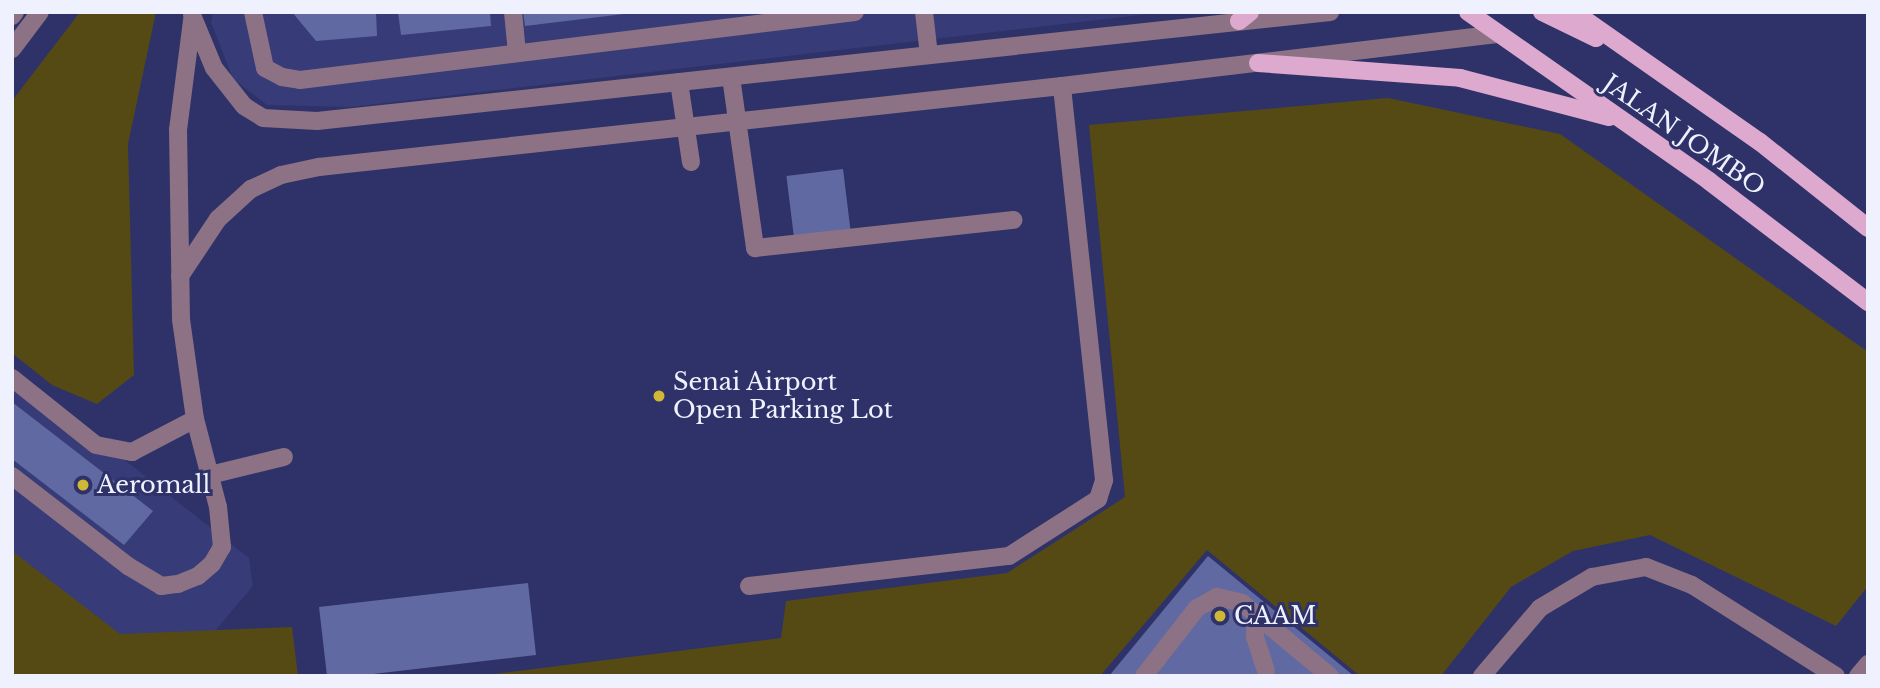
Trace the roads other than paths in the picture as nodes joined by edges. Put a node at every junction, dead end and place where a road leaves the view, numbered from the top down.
1 (40, 12) edge
2 (253, 12) edge
3 (513, 12) edge
4 (856, 12) edge
5 (924, 12) edge
6 (1330, 12) edge
7 (1468, 12) edge
8 (1488, 12) edge
9 (1542, 12) edge
10 (1574, 12) edge
11 (192, 13) edge
12 (1245, 17) edge
13 (1497, 34) junction
14 (12, 49) edge
15 (517, 53) junction
16 (929, 55) junction
17 (1639, 58) junction
18 (1258, 63) junction
19 (731, 76) junction
20 (679, 82) junction
21 (1062, 86) junction
22 (736, 121) junction
23 (1622, 121) junction
24 (686, 126) junction
25 (691, 162) dead end
26 (1013, 220) dead end
27 (1868, 228) edge
28 (180, 276) junction
29 (1868, 302) edge
30 (12, 377) edge
31 (195, 419) junction
32 (284, 457) dead end
33 (210, 475) junction
34 (12, 476) edge
35 (749, 586) dead end
36 (1256, 615) junction
37 (1868, 664) edge
38 (1266, 670) dead end
39 (1144, 676) edge
40 (1330, 676) edge
41 (1482, 676) edge
42 (1836, 676) edge
43 (1858, 676) edge

1 - 14 street
2 - 15 street
3 - 15 street
4 - 15 street
5 - 16 street
6 - 12 street
7 - 13 main road, JALAN JOMBO
8 - 13 main road
9 - 17 main road
10 - 17 main road, JALAN JOMBO
11 - 20 street
11 - 28 street
12 - 16 street
13 - 18 street
13 - 23 main road, JALAN JOMBO
16 - 19 street
17 - 27 main road, JALAN JOMBO
18 - 21 street
18 - 23 main road
19 - 20 street
19 - 22 street
20 - 24 street
21 - 22 street
21 - 35 street
22 - 24 street
22 - 26 street
23 - 29 main road, JALAN JOMBO
24 - 25 street
24 - 28 street
28 - 31 street
30 - 31 street
31 - 33 street
32 - 33 street
33 - 34 street
36 - 38 street
36 - 39 street
36 - 40 street
37 - 43 street
41 - 42 street

